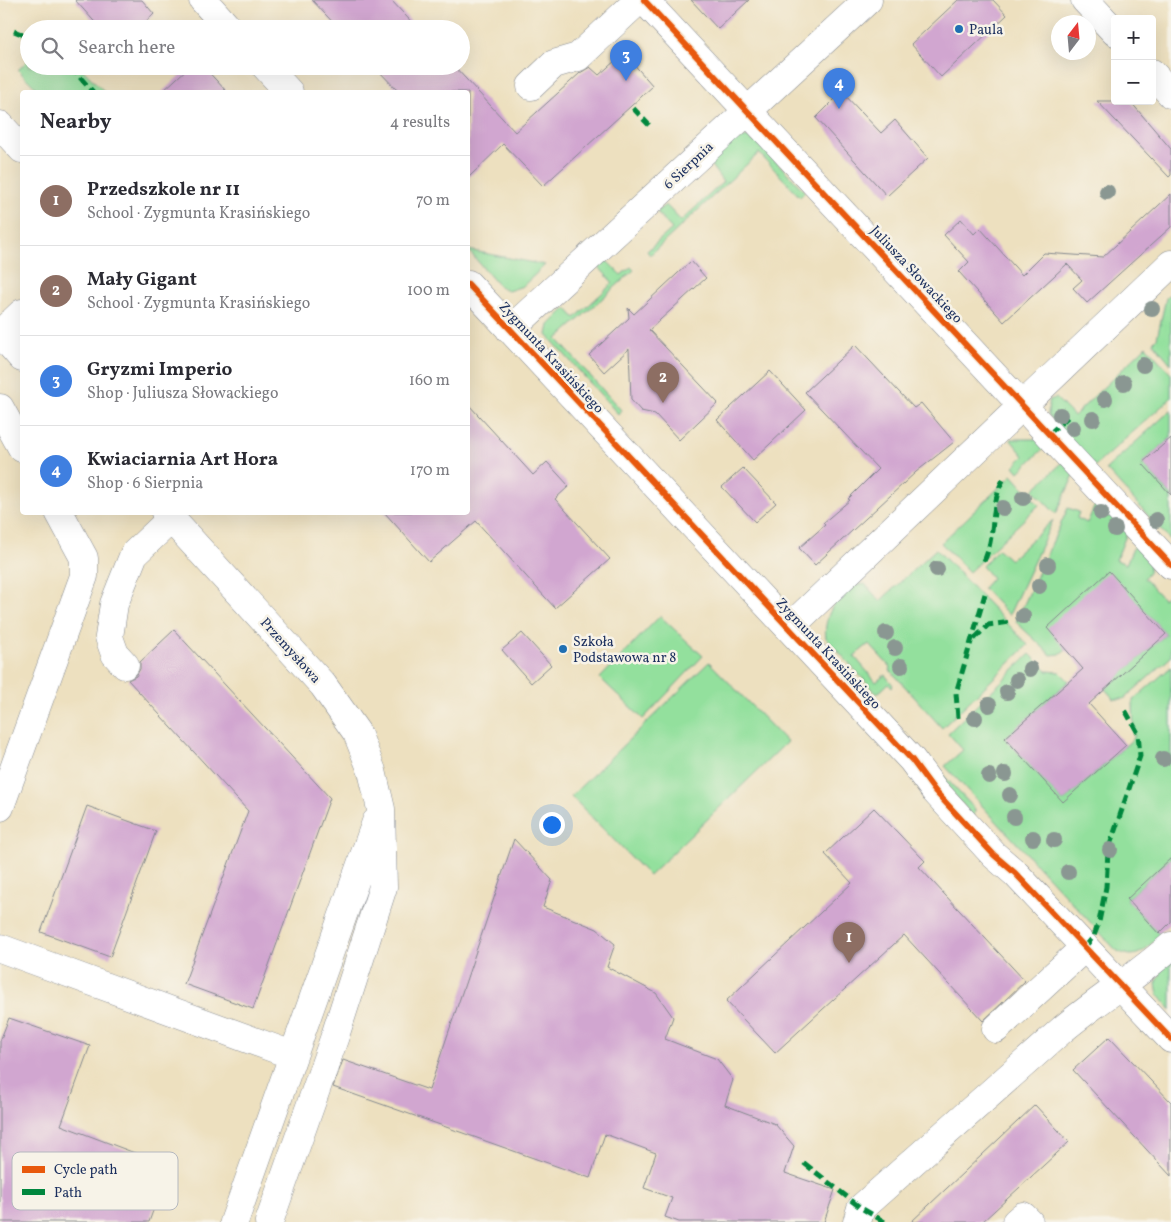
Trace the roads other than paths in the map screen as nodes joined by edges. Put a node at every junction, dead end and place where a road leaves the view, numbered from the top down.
1 (203, 0) edge
2 (639, 0) edge
3 (644, 0) edge
4 (868, 0) edge
5 (1085, 0) edge
6 (221, 20) edge
7 (1111, 28) edge
8 (273, 75) edge
9 (1156, 77) edge
10 (531, 86) dead end
11 (287, 90) edge
12 (1171, 94) edge
13 (747, 110) junction
14 (0, 125) edge
15 (20, 147) edge
16 (1171, 264) edge
17 (470, 286) edge
18 (20, 315) edge
19 (510, 330) junction
20 (0, 334) edge
21 (20, 356) edge
22 (1022, 405) junction
23 (60, 515) edge
24 (168, 516) edge
25 (1171, 565) edge
26 (790, 628) junction
27 (125, 665) dead end
28 (0, 807) edge
29 (381, 809) junction
30 (1171, 946) edge
31 (1085, 947) junction
32 (0, 948) edge
33 (1120, 985) junction
34 (996, 1028) dead end
35 (1171, 1039) edge
36 (292, 1055) junction
37 (234, 1222) edge
38 (269, 1222) edge
39 (857, 1222) edge
40 (1016, 1222) edge
41 (1029, 1222) edge

1 - 6 street
2 - 10 street
3 - 13 street, Juliusza Słowackiego
4 - 13 street, 6 Sierpnia
5 - 7 street
8 - 11 street
9 - 12 street
13 - 19 street, 6 Sierpnia
13 - 22 street, Juliusza Słowackiego
14 - 15 street
16 - 22 street
17 - 19 street, Zygmunta Krasińskiego
18 - 20 street
19 - 26 street, Zygmunta Krasińskiego
20 - 21 street
22 - 25 street, Juliusza Słowackiego
22 - 26 street
23 - 28 street
24 - 27 street
24 - 29 street, Przemysłowa
26 - 31 street, Zygmunta Krasińskiego
29 - 36 street
29 - 38 street, Przemysłowa
30 - 33 street
31 - 33 street, Zygmunta Krasińskiego
31 - 34 street
32 - 36 street
33 - 35 street, Zygmunta Krasińskiego
33 - 39 street
36 - 37 street
40 - 41 street

